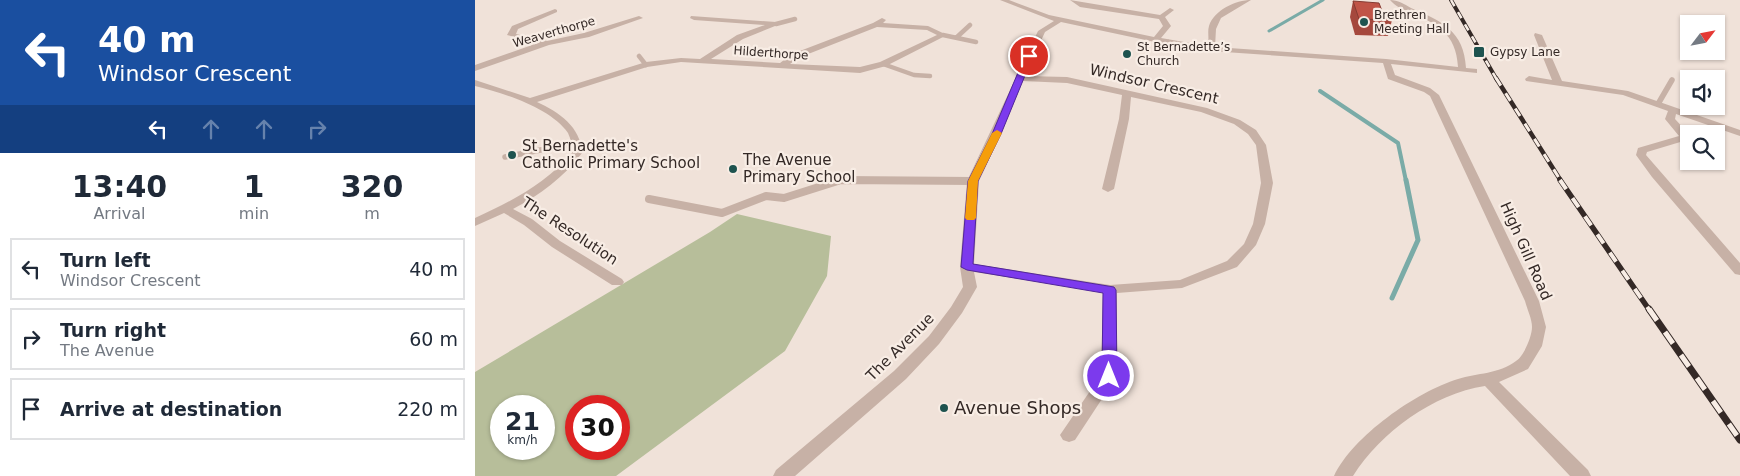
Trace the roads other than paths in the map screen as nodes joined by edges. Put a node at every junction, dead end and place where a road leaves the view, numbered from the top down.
1 (1003, 0) edge
2 (1248, 0) edge
3 (1393, 0) edge
4 (1073, 2) edge
5 (1170, 10) dead end
6 (555, 11) dead end
7 (1161, 17) junction
8 (639, 18) dead end
9 (694, 18) dead end
10 (883, 18) dead end
11 (795, 19) dead end
12 (1060, 20) junction
13 (776, 24) junction
14 (876, 25) junction
15 (970, 25) dead end
16 (943, 35) junction
17 (1538, 35) dead end
18 (957, 37) junction
19 (1155, 40) junction
20 (977, 42) dead end
21 (547, 44) junction
22 (1210, 49) junction
23 (639, 56) dead end
24 (702, 61) junction
25 (1386, 61) junction
26 (883, 64) junction
27 (646, 65) junction
28 (781, 66) junction
29 (475, 68) edge
30 (1461, 69) junction
31 (1474, 71) dead end
32 (930, 76) dead end
33 (1019, 78) junction
34 (1529, 78) dead end
35 (1672, 80) dead end
36 (475, 83) edge
37 (1559, 83) junction
38 (1127, 93) junction
39 (528, 102) junction
40 (1658, 104) junction
41 (1673, 109) junction
42 (1740, 133) edge
43 (577, 143) junction
44 (505, 157) dead end
45 (973, 181) junction
46 (1108, 189) dead end
47 (649, 199) dead end
48 (504, 208) junction
49 (475, 222) edge
50 (967, 267) junction
51 (1740, 271) edge
52 (617, 282) dead end
53 (1110, 290) junction
54 (1488, 380) junction
55 (1069, 435) dead end
56 (782, 476) edge
57 (1343, 476) edge
58 (1582, 476) edge

1 - 12 street
2 - 22 street
3 - 30 street
4 - 7 street
5 - 7 street
6 - 21 street
7 - 19 street
8 - 21 street, Weaverthorpe
9 - 13 street
10 - 14 street
11 - 13 lane
12 - 19 street
12 - 33 street, The Avenue
13 - 24 street
14 - 16 street
14 - 28 street
15 - 18 lane
16 - 18 lane
16 - 26 street, Hilderthorpe
17 - 37 street
18 - 20 lane
19 - 22 street
21 - 29 street, Weaverthorpe
22 - 25 street
23 - 27 lane
24 - 27 street, Hilderthorpe
24 - 28 street, Hilderthorpe
25 - 30 street
25 - 54 street, High Gill Road
26 - 28 street, Hilderthorpe
26 - 32 lane
27 - 39 street, Hilderthorpe
30 - 31 street
33 - 38 street, Windsor Crescent
33 - 45 street, The Avenue
34 - 37 street
35 - 40 lane
36 - 39 street
37 - 40 street
38 - 46 street
38 - 53 street, Windsor Crescent
39 - 43 street
40 - 41 street
41 - 42 street
41 - 51 street
43 - 44 lane
43 - 48 street
45 - 47 lane
45 - 50 street, The Avenue
48 - 49 street
48 - 52 street, The Resolution
50 - 53 street, Windsor Crescent
50 - 56 street, The Avenue
53 - 55 street
54 - 57 street, High Gill Road
54 - 58 street

